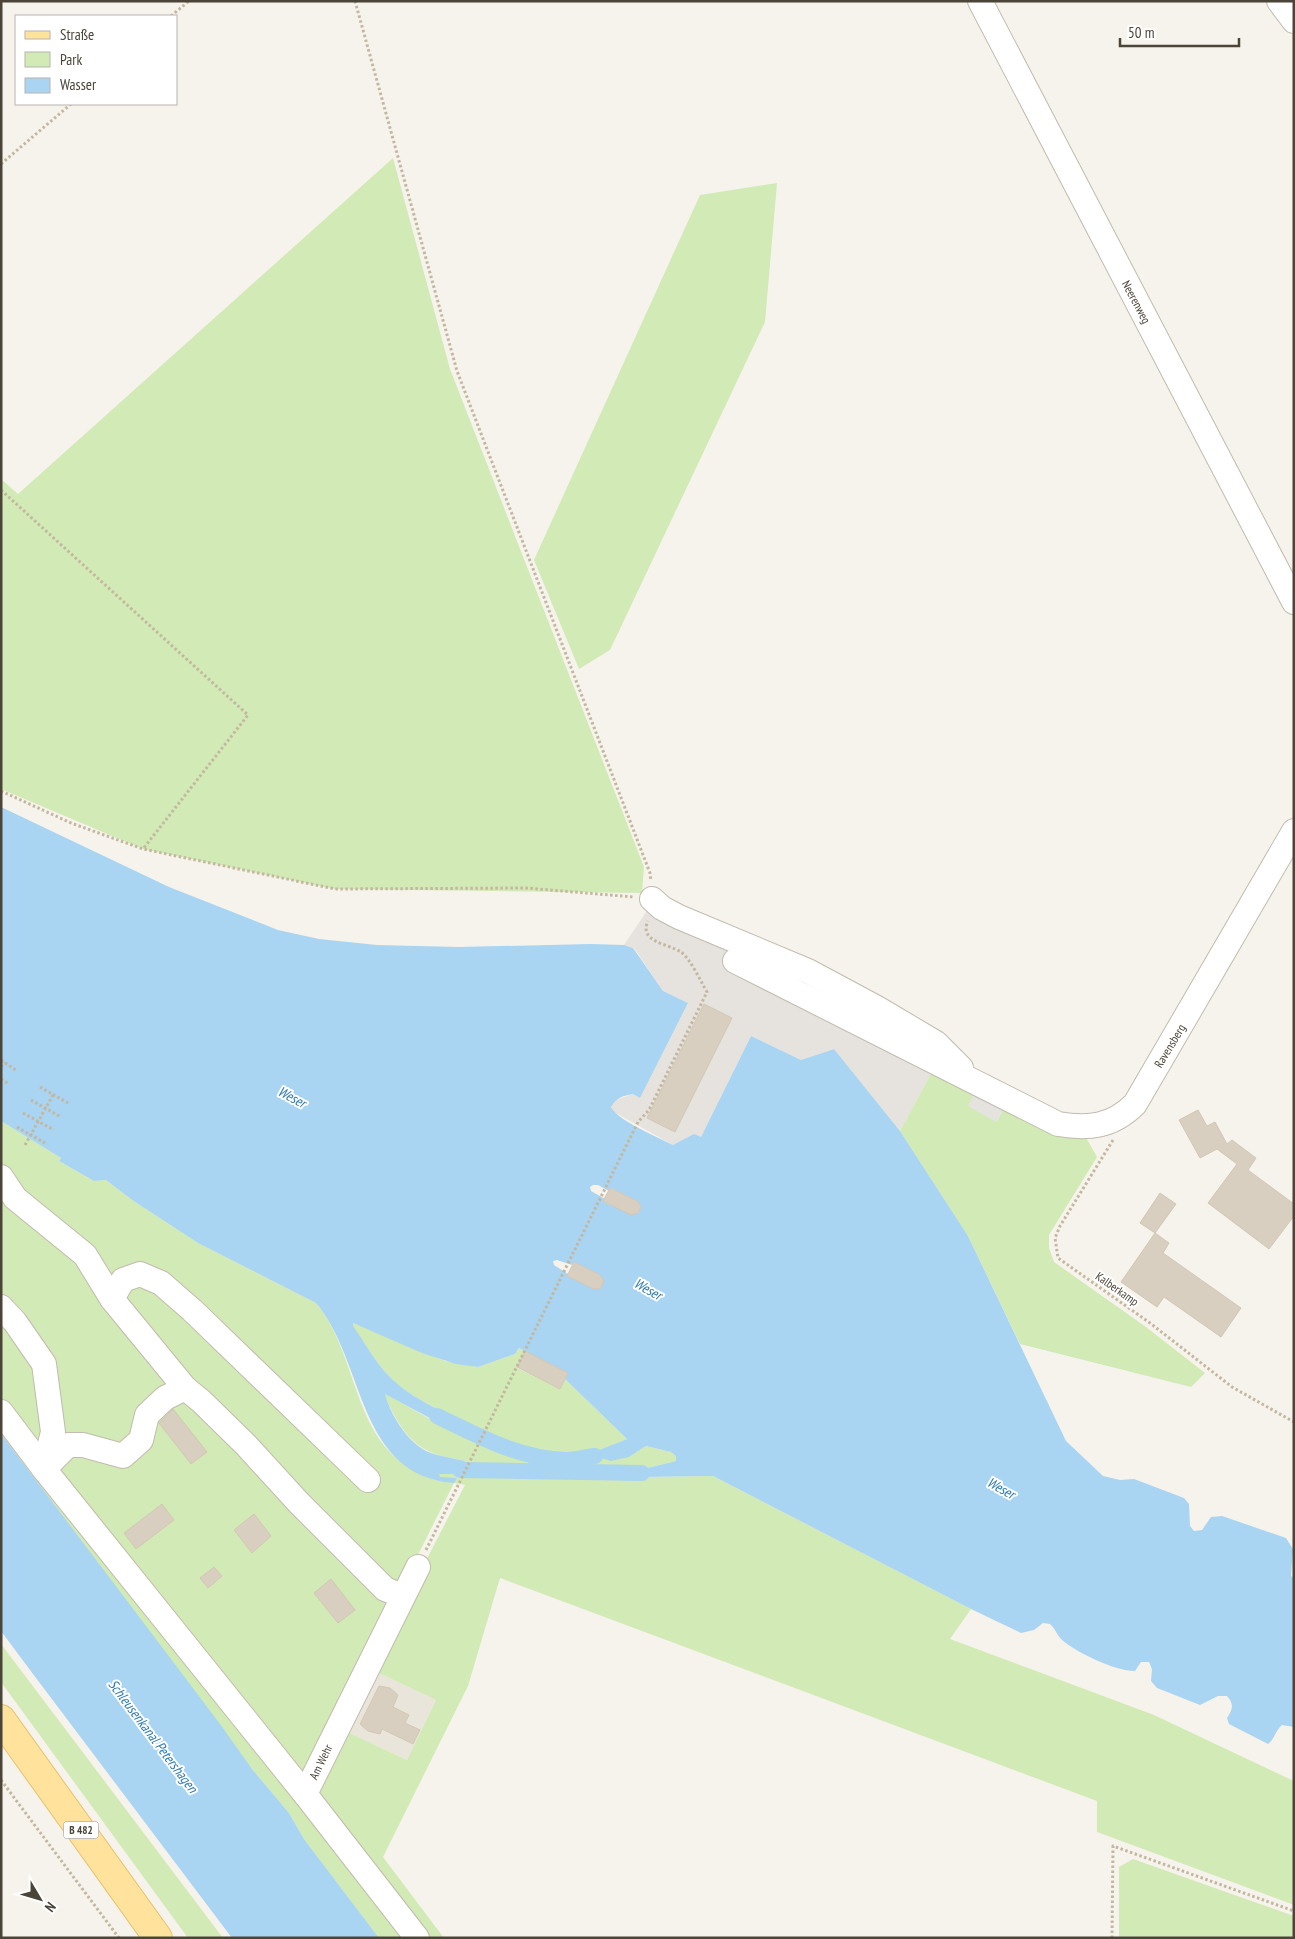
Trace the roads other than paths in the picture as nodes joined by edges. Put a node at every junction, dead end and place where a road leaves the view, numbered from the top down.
1 (980, 1) edge
2 (1279, 1) edge
3 (1294, 21) edge
4 (1294, 602) edge
5 (1294, 831) edge
6 (652, 899) road end
7 (735, 961) dead end
8 (972, 1080) junction
9 (1, 1177) edge
10 (112, 1299) junction
11 (1, 1307) edge
12 (185, 1388) junction
13 (1, 1412) edge
14 (44, 1470) junction
15 (368, 1480) dead end
16 (418, 1567) road end
17 (402, 1596) junction
18 (1, 1719) edge
19 (305, 1794) junction
20 (158, 1938) edge
21 (417, 1938) edge

1 - 4 street, Neerenweg
2 - 3 street
5 - 8 street, Ravensberg
6 - 8 street
7 - 8 street, Ravensberg
9 - 10 street
10 - 12 street
10 - 15 street
11 - 14 street
12 - 14 street
12 - 17 street
13 - 14 street
14 - 19 street
16 - 17 street, Am Wehr
17 - 19 street, Am Wehr
18 - 20 main road, B 482
19 - 21 street, Am Wehr

